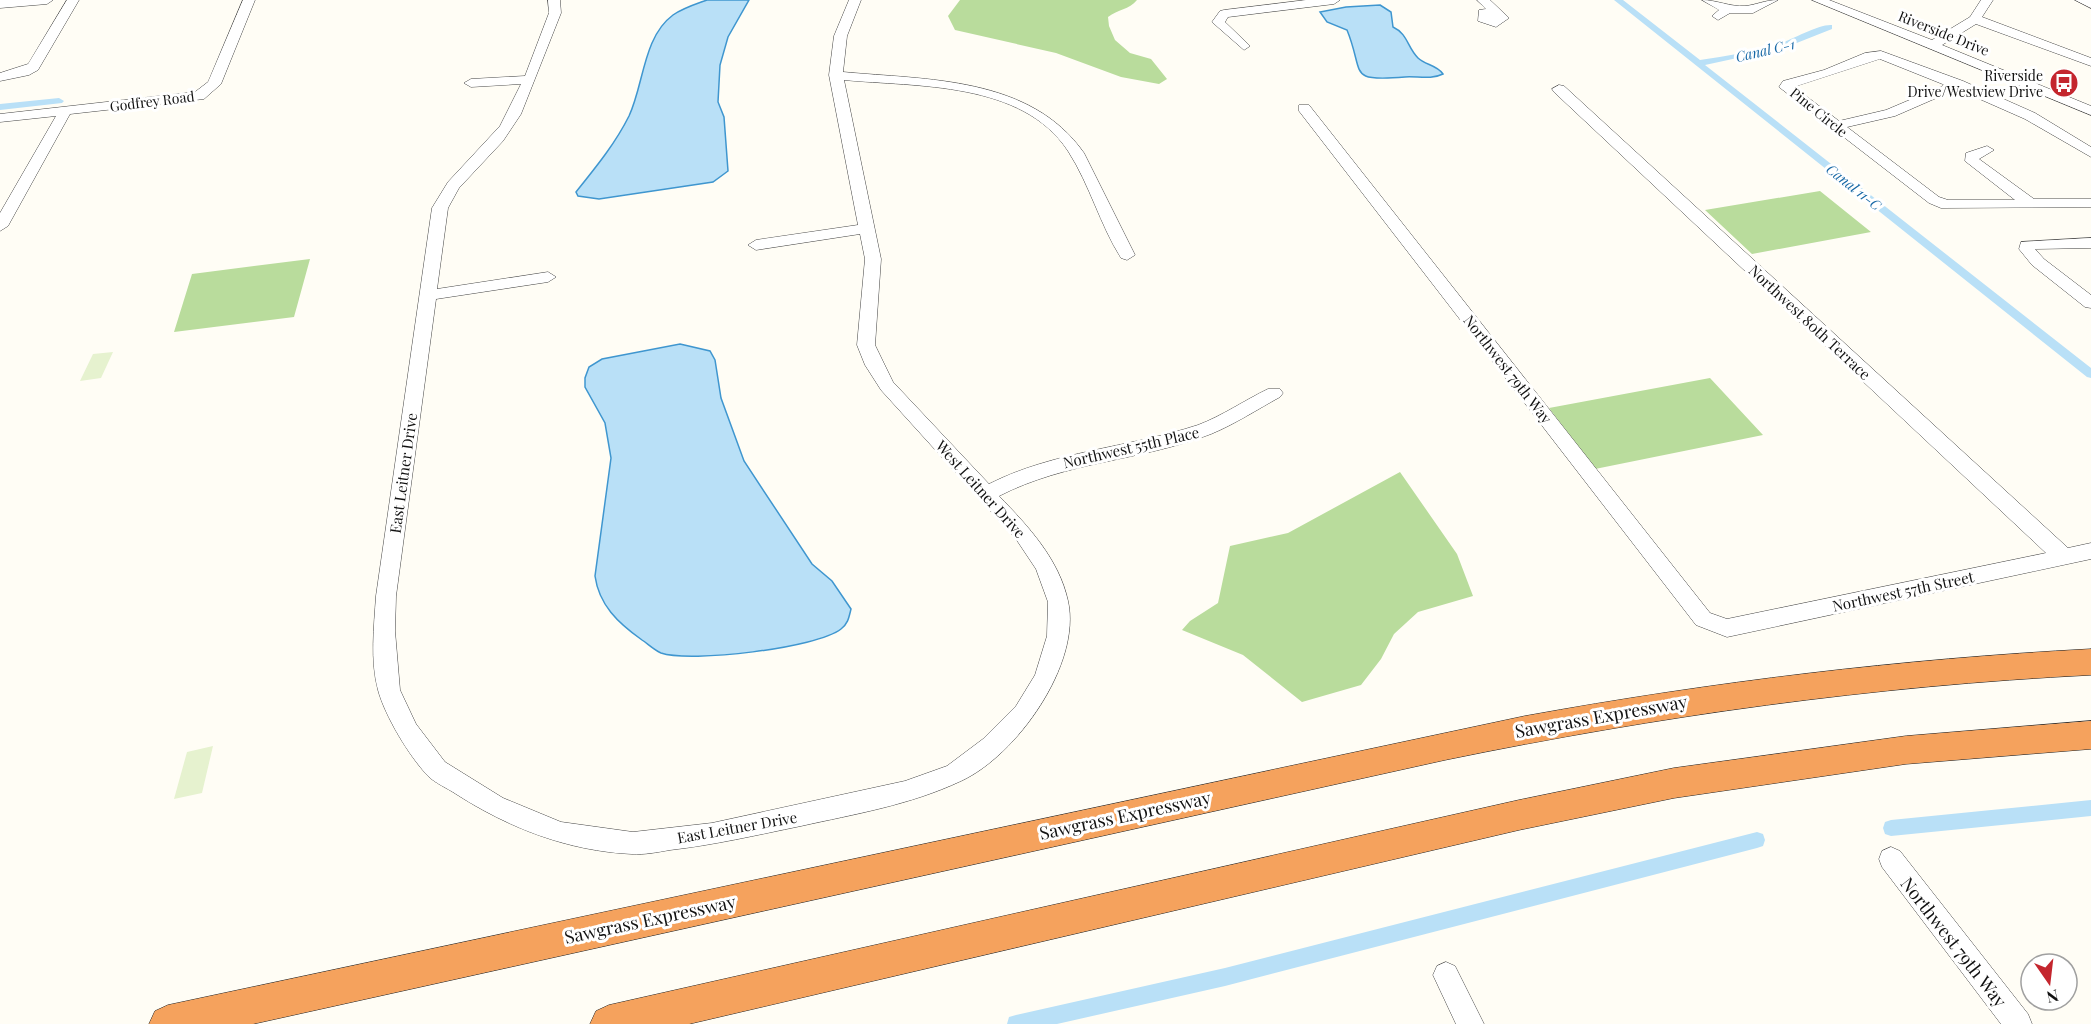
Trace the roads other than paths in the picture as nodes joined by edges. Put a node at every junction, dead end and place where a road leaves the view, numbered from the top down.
1 (46, 0) edge
2 (74, 0) edge
3 (249, 0) edge
4 (554, 0) edge
5 (855, 0) edge
6 (1334, 0) edge
7 (1483, 0) edge
8 (1708, 0) edge
9 (1772, 0) edge
10 (1818, 0) edge
11 (1836, 0) edge
12 (1988, 0) edge
13 (2081, 0) edge
14 (0, 4) edge
15 (2091, 4) edge
16 (1495, 12) dead end
17 (1974, 19) junction
18 (1937, 43) junction
19 (1244, 46) dead end
20 (2091, 62) edge
21 (836, 75) junction
22 (0, 77) edge
23 (528, 80) junction
24 (471, 83) dead end
25 (1958, 84) junction
26 (1559, 89) dead end
27 (2091, 103) edge
28 (1304, 108) dead end
29 (66, 110) junction
30 (2091, 111) edge
31 (0, 118) edge
32 (1835, 126) junction
33 (1987, 150) dead end
34 (2091, 153) edge
35 (2091, 203) edge
36 (2032, 205) junction
37 (0, 226) edge
38 (868, 228) junction
39 (2091, 243) edge
40 (756, 245) dead end
41 (1127, 255) dead end
42 (548, 277) dead end
43 (428, 295) junction
44 (2091, 303) edge
45 (1274, 393) dead end
46 (986, 494) junction
47 (2091, 551) edge
48 (2062, 555) junction
49 (1716, 626) joint
50 (2091, 662) edge
51 (2091, 735) edge
52 (991, 746) joint
53 (1890, 860) dead end
54 (1446, 975) dead end
55 (168, 1024) edge
56 (609, 1024) edge
57 (1470, 1024) edge
58 (2018, 1024) edge

1 - 14 street
2 - 22 street
3 - 29 street, Godfrey Road
4 - 23 street, East Leitner Drive
5 - 21 street, West Leitner Drive
6 - 19 street
7 - 16 street
8 - 9 street
10 - 18 street, Riverside Drive
11 - 18 street, Riverside Drive
12 - 17 street
13 - 15 street
17 - 18 street
17 - 20 street
18 - 27 street, Riverside Drive
18 - 30 street, Riverside Drive
21 - 38 street, West Leitner Drive
21 - 41 street
23 - 24 street
23 - 43 street, East Leitner Drive
25 - 32 street
25 - 32 street, Pine Circle
25 - 34 street, Pine Circle
26 - 48 street, Northwest 80th Terrace
28 - 49 street, Northwest 79th Way
29 - 31 street, Godfrey Road
29 - 37 street
32 - 36 street, Pine Circle
33 - 36 street
35 - 36 street, Pine Circle
38 - 40 street
38 - 46 street, West Leitner Drive
39 - 44 street
42 - 43 street
43 - 52 street, East Leitner Drive
45 - 46 street, Northwest 55th Place
46 - 52 street, West Leitner Drive
47 - 48 street, Northwest 57th Street
48 - 49 street, Northwest 57th Street
50 - 55 highway, Sawgrass Expressway
51 - 56 highway
53 - 58 street, Northwest 79th Way
54 - 57 street

